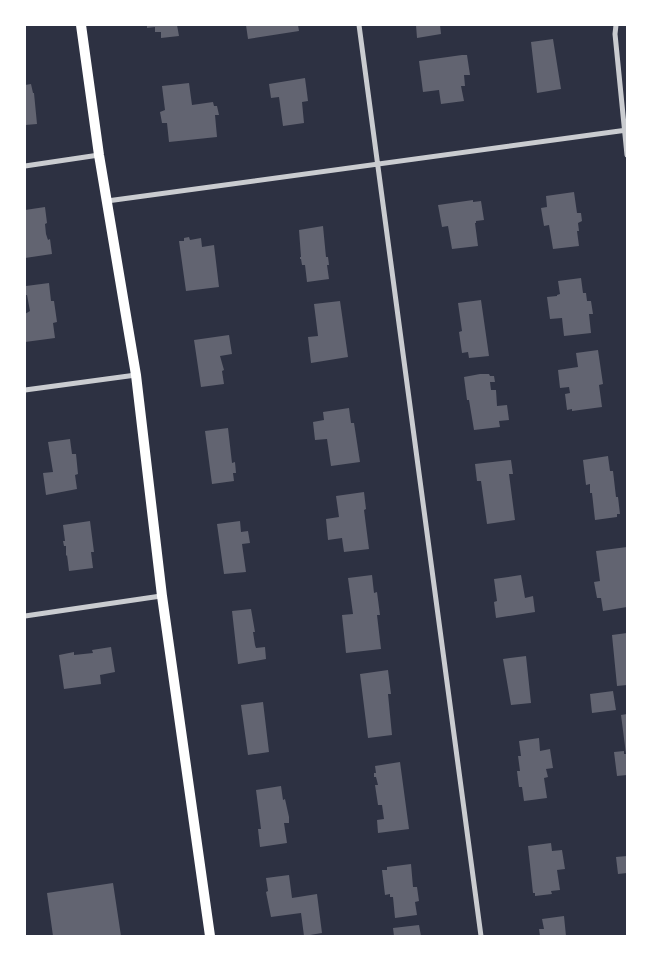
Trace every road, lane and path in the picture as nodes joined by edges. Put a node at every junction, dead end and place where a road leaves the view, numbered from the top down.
1 (81, 25) edge
2 (359, 25) edge
3 (616, 25) edge
4 (625, 130) edge
5 (99, 155) junction
6 (627, 155) edge
7 (378, 163) junction
8 (25, 166) edge
9 (107, 201) junction
10 (136, 375) junction
11 (25, 390) edge
12 (162, 596) junction
13 (25, 616) edge
14 (210, 936) edge
15 (481, 936) edge

1 - 5 main road
2 - 7 street
3 - 4 street
4 - 6 street
4 - 7 street
5 - 8 street
5 - 9 main road
7 - 9 street
7 - 15 street
9 - 10 main road
10 - 11 street
10 - 12 main road
12 - 13 street
12 - 14 main road

